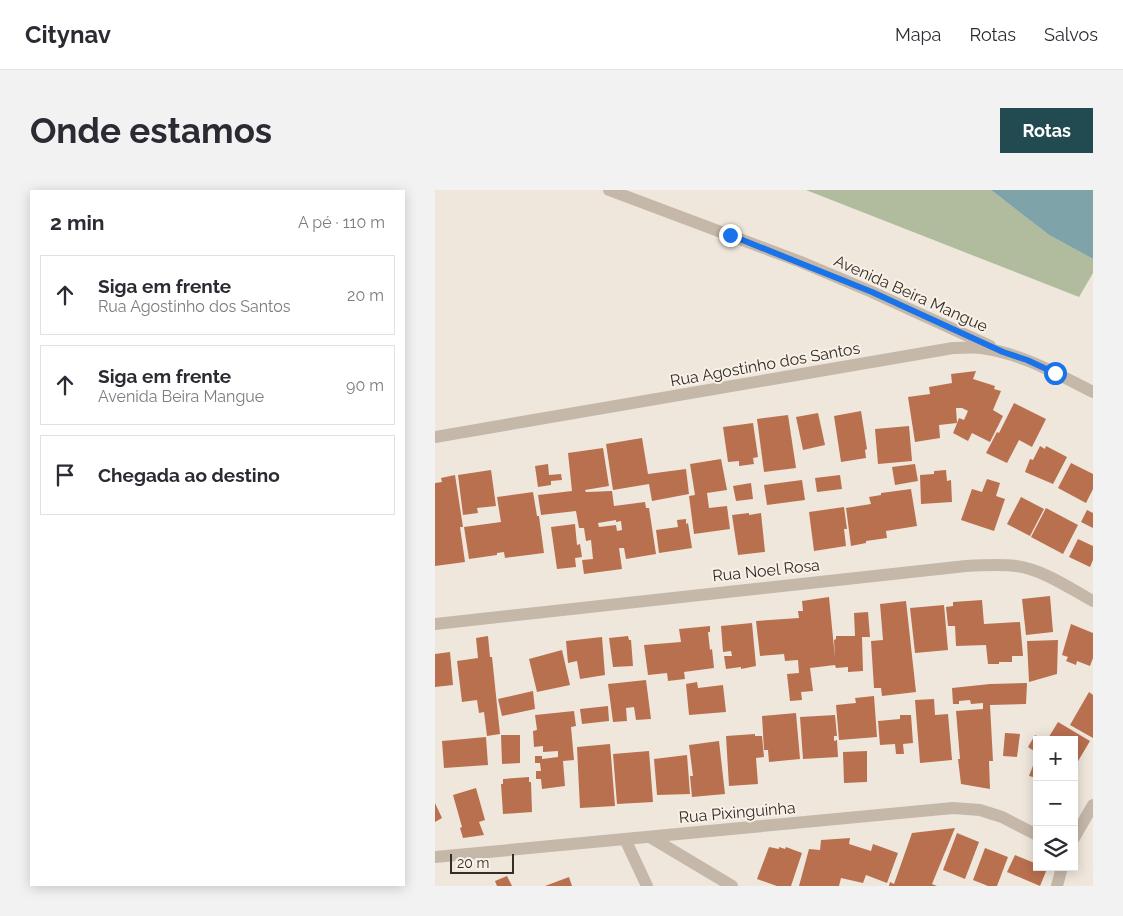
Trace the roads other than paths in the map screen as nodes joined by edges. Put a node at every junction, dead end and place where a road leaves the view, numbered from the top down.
1 (609, 190) edge
2 (1003, 352) junction
3 (1093, 392) edge
4 (435, 437) edge
5 (1093, 601) edge
6 (435, 624) edge
7 (1093, 805) edge
8 (1078, 831) edge
9 (1033, 833) edge
10 (651, 837) junction
11 (625, 839) junction
12 (435, 857) edge
13 (1061, 871) edge
14 (647, 886) edge
15 (732, 886) edge
16 (1057, 886) edge

1 - 2 street, Avenida Beira Mangue
2 - 3 street, Rua Agostinho dos Santos
2 - 4 street, Rua Agostinho dos Santos
5 - 6 street, Rua Noel Rosa
7 - 8 street
9 - 10 street, Rua Pixinguinha
10 - 11 street, Rua Pixinguinha
10 - 15 street
11 - 12 street, Rua Pixinguinha
11 - 14 street
13 - 16 street

